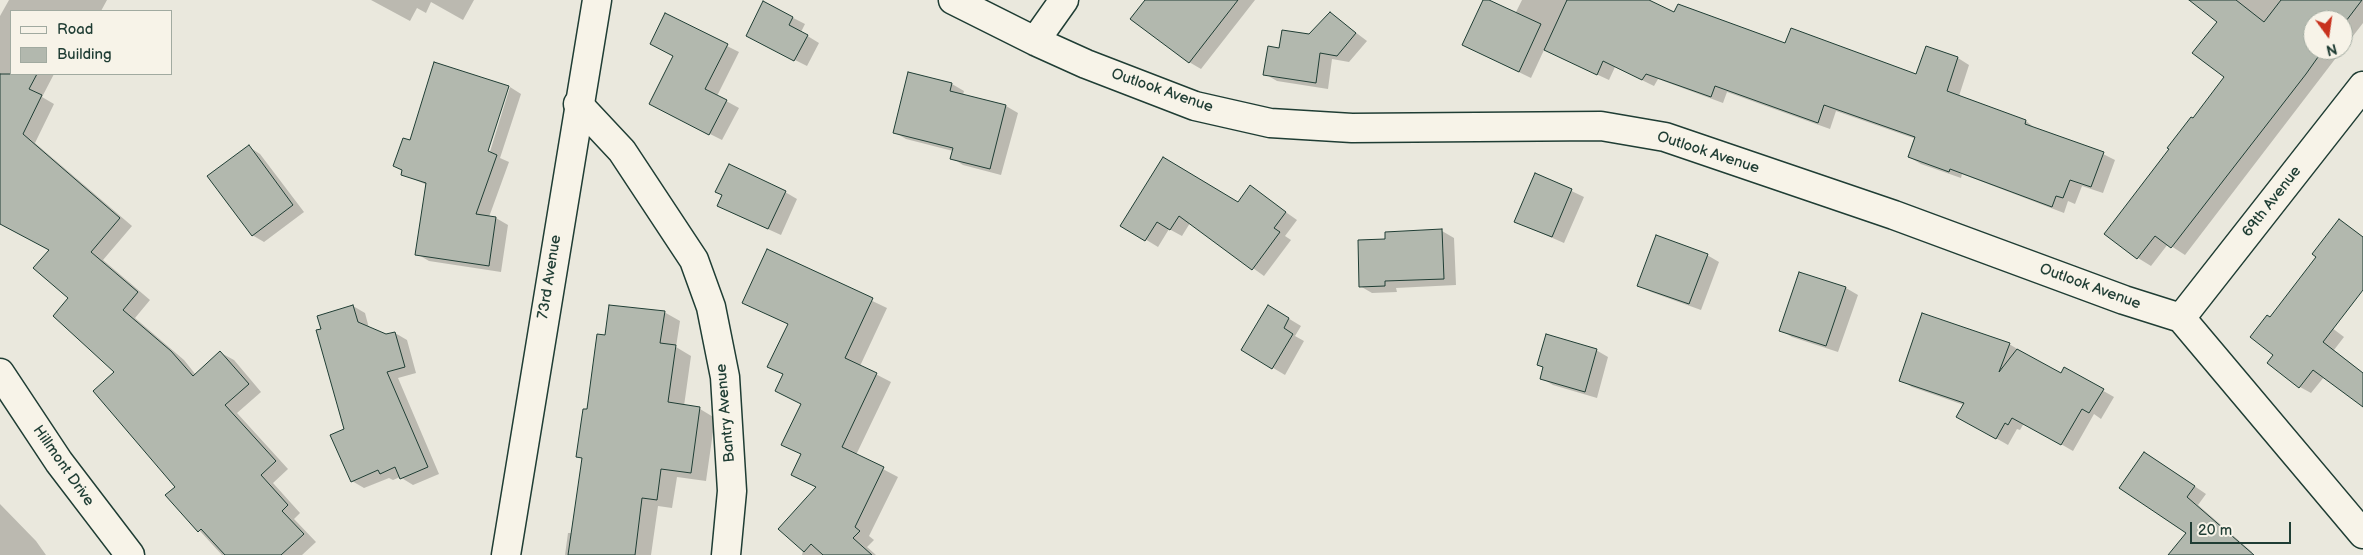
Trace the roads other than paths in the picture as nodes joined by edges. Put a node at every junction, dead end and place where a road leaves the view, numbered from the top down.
1 (597, 0) edge
2 (954, 0) edge
3 (1064, 0) edge
4 (1035, 41) junction
5 (2363, 86) edge
6 (578, 104) junction
7 (2181, 318) junction
8 (0, 373) edge
9 (2363, 534) edge
10 (130, 555) edge
11 (506, 555) edge
12 (726, 555) edge

1 - 6 street, 73rd Avenue
2 - 4 street, Outlook Avenue
3 - 4 street
4 - 7 street, Outlook Avenue
5 - 7 street, 69th Avenue
6 - 11 street, 73rd Avenue
6 - 12 street, Bantry Avenue
7 - 9 street
8 - 10 street, Hillmont Drive

